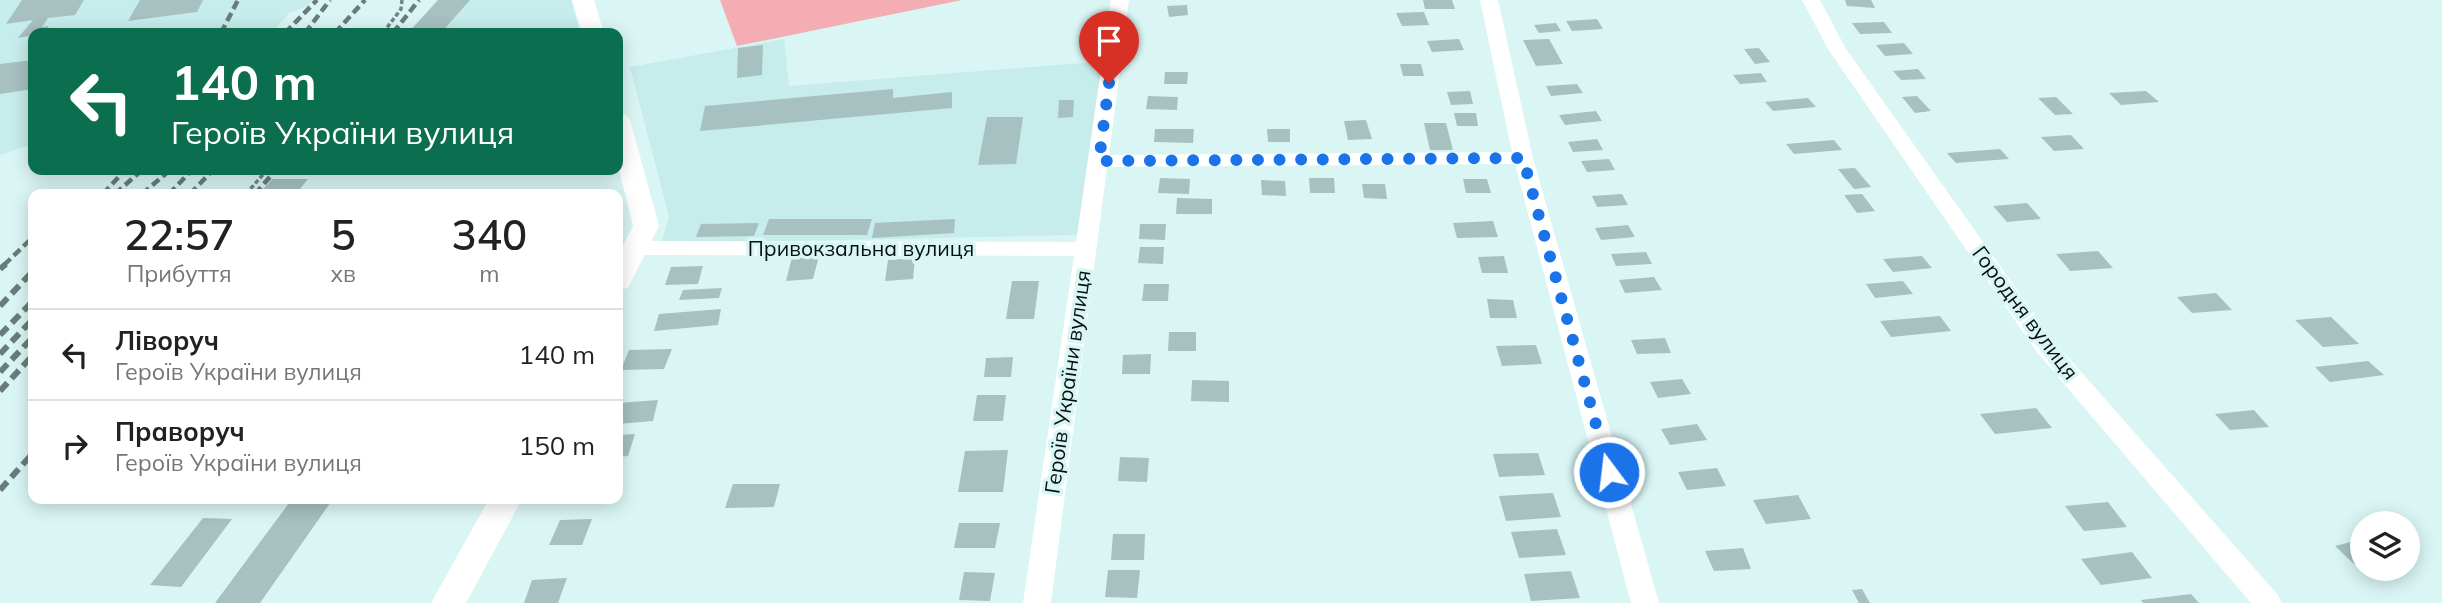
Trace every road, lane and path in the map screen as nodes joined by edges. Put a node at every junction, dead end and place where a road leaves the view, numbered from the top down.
1 (402, 0) edge
2 (583, 0) edge
3 (1120, 0) edge
4 (1489, 0) edge
5 (1811, 0) edge
6 (387, 28) edge
7 (591, 28) edge
8 (623, 139) edge
9 (1523, 158) junction
10 (1099, 161) junction
11 (263, 175) edge
12 (250, 189) edge
13 (635, 248) junction
14 (1086, 249) junction
15 (623, 271) edge
16 (503, 504) edge
17 (448, 603) edge
18 (1037, 603) edge
19 (1645, 603) edge
20 (2268, 603) edge

1 - 6 path
2 - 7 street
3 - 10 street, Героїв України вулиця
4 - 9 street
5 - 20 street, Городня вулиця
8 - 13 street
9 - 10 street
9 - 19 street
10 - 14 street, Героїв України вулиця
11 - 12 path
13 - 14 street, Привокзальна вулиця
13 - 15 street
14 - 18 street, Героїв України вулиця
16 - 17 street

